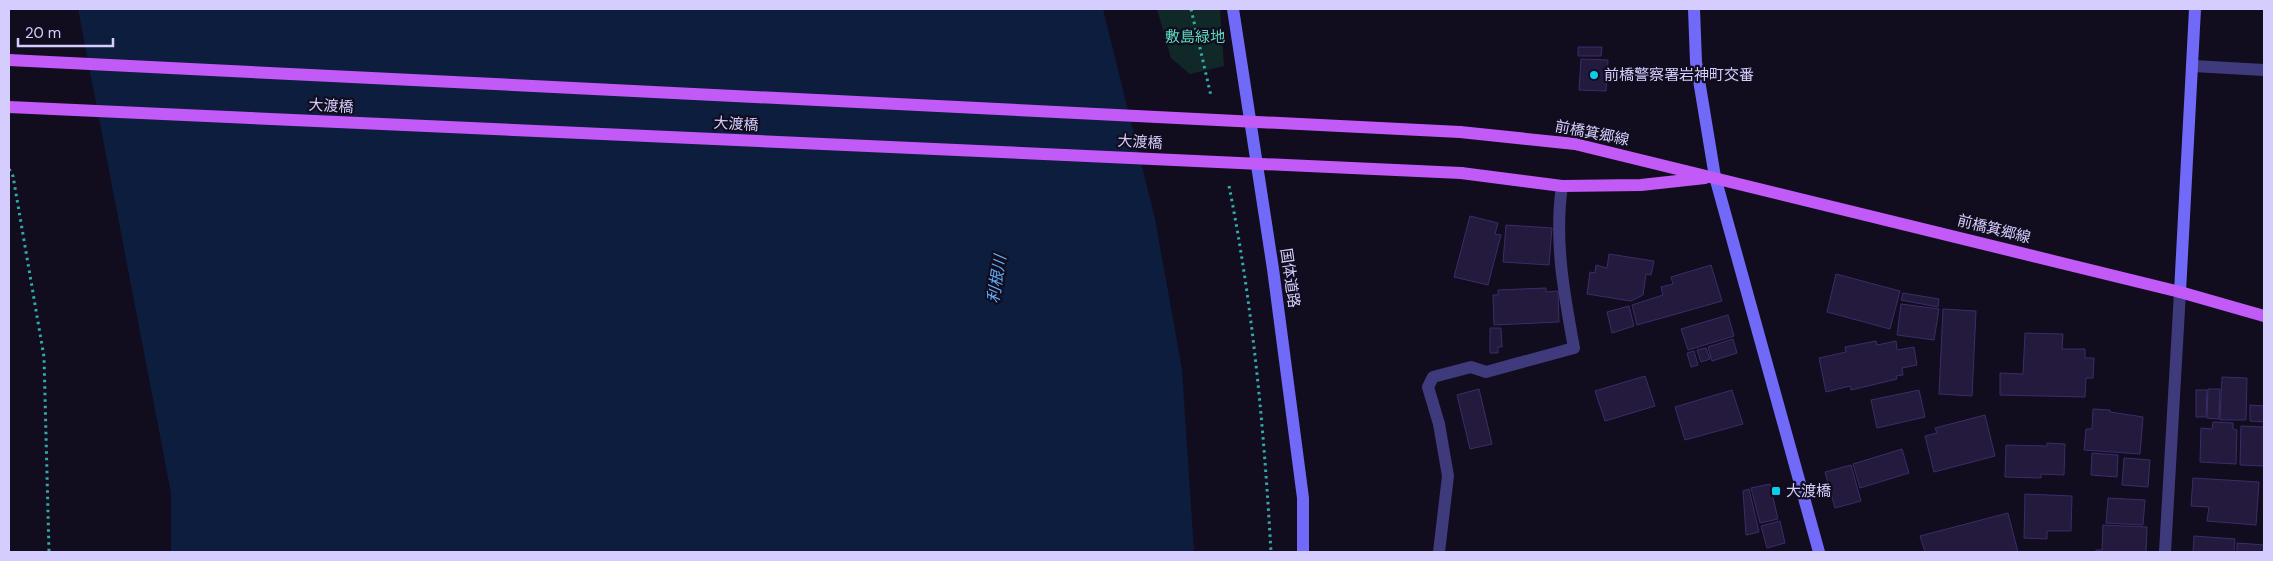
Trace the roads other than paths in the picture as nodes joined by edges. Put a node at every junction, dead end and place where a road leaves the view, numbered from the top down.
1 (1233, 9) edge
2 (1694, 9) edge
3 (2195, 9) edge
4 (9, 60) edge
5 (2193, 66) junction
6 (2264, 70) edge
7 (9, 107) edge
8 (1460, 132) joint
9 (1461, 173) joint
10 (1715, 177) junction
11 (1562, 186) junction
12 (2180, 292) junction
13 (2264, 316) edge
14 (1303, 552) edge
15 (1439, 552) edge
16 (1819, 552) edge
17 (2165, 552) edge

1 - 14 street, 国体道路
2 - 10 street
3 - 5 street
4 - 8 main road, 大渡橋, bridge
5 - 6 street
5 - 12 street
7 - 9 main road, 大渡橋, bridge
8 - 10 main road, 前橋箕郷線
9 - 11 main road, 前橋箕郷線
10 - 11 main road, 前橋箕郷線
10 - 12 main road, 前橋箕郷線
10 - 16 street
11 - 15 street
12 - 13 main road, 前橋箕郷線
12 - 17 street

